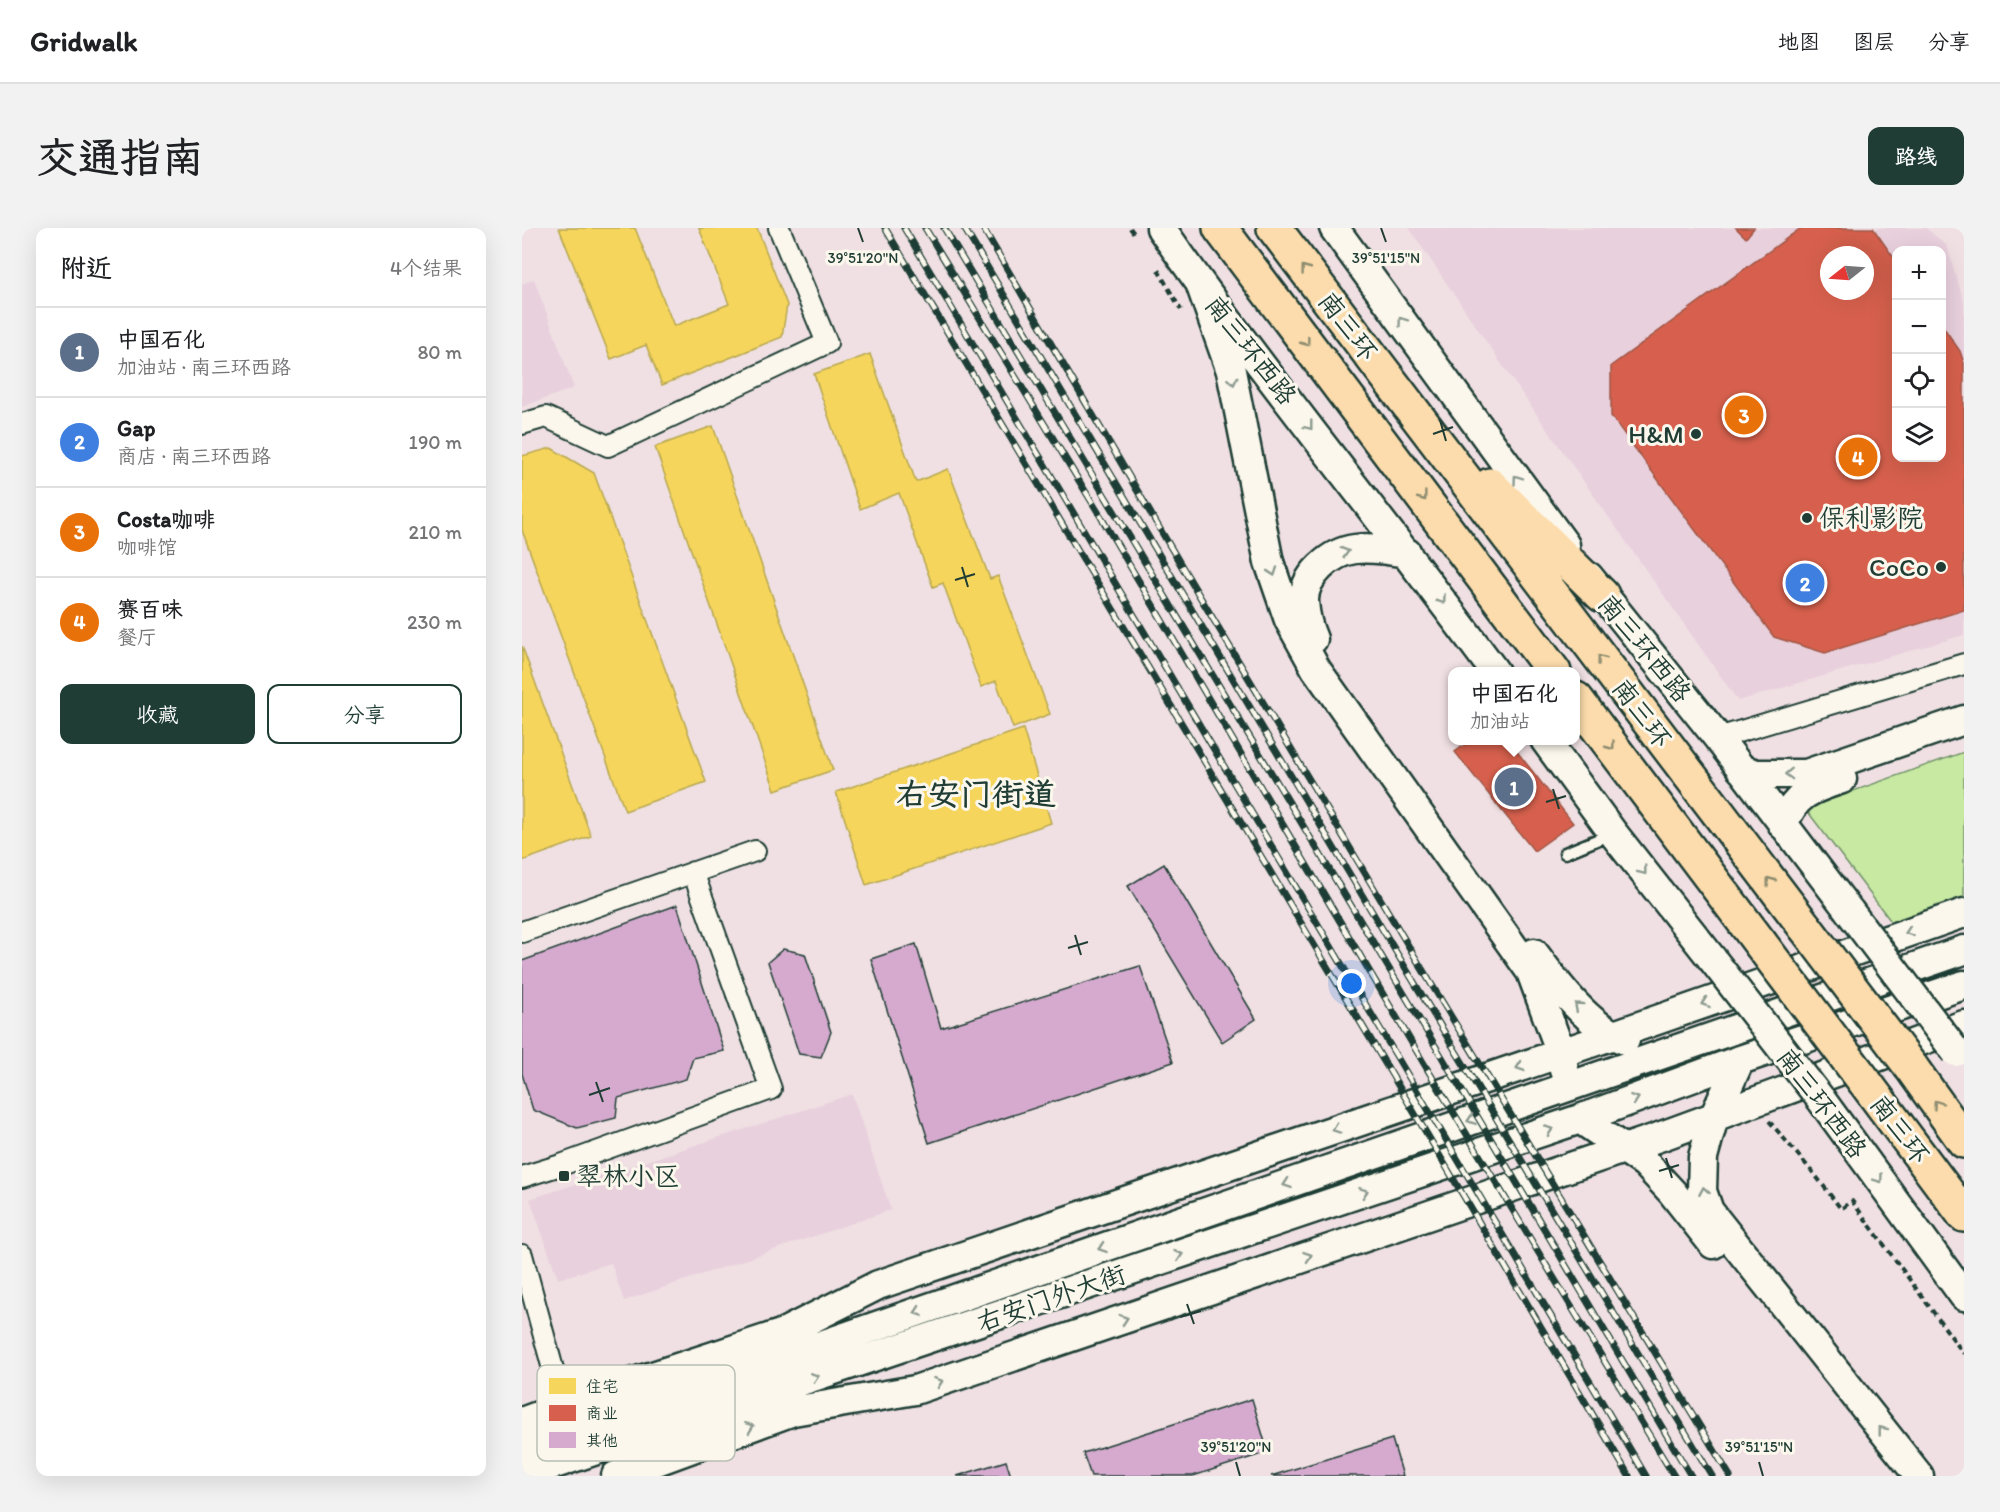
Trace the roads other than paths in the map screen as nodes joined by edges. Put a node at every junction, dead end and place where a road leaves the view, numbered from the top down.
1 (779, 228) edge
2 (1220, 228) edge
3 (1274, 228) edge
4 (1334, 228) edge
5 (1149, 232) edge
6 (1201, 286) junction
7 (1406, 402) junction
8 (522, 424) edge
9 (1407, 553) junction
10 (1602, 595) junction
11 (1964, 664) edge
12 (1486, 666) edge
13 (1550, 667) edge
14 (1580, 706) edge
15 (1964, 720) edge
16 (1718, 738) junction
17 (1964, 740) edge
18 (1548, 745) edge
19 (1741, 769) junction
20 (1783, 825) junction
21 (1613, 833) junction
22 (755, 850) dead end
23 (1564, 853) dead end
24 (693, 872) junction
25 (1964, 913) edge
26 (522, 932) edge
27 (1964, 950) edge
28 (1964, 985) edge
29 (1611, 1036) junction
30 (1961, 1047) edge
31 (1561, 1053) junction
32 (1664, 1053) junction
33 (1740, 1060) junction
34 (1566, 1087) junction
35 (1714, 1117) junction
36 (1580, 1119) junction
37 (1964, 1142) edge
38 (1623, 1149) junction
39 (522, 1177) edge
40 (1964, 1215) edge
41 (522, 1255) edge
42 (1964, 1296) edge
43 (556, 1365) edge
44 (686, 1365) edge
45 (735, 1393) edge
46 (735, 1398) edge
47 (522, 1422) edge
48 (537, 1429) edge
49 (735, 1433) edge
50 (537, 1450) edge
51 (522, 1451) edge
52 (554, 1461) edge
53 (657, 1461) edge
54 (522, 1475) edge
55 (616, 1476) edge
56 (1894, 1476) edge
57 (1919, 1476) edge

1 - 8 street
2 -> 13 highway, 南三环
7 -> 3 highway, 南三环
10 -> 4 main road, 南三环西路
5 - 6 main road, 南三环西路
6 -> 9 main road, 南三环西路
6 -> 31 main road
7 - 10 highway
37 -> 7 highway, 南三环, bridge
9 -> 12 main road, 南三环西路
29 -> 9 main road
10 - 16 main road, 南三环西路
11 - 16 street
14 -> 40 highway, 南三环, bridge
15 -> 19 main road
16 - 19 main road, 南三环西路
17 - 20 main road
18 - 21 main road, 南三环西路
19 - 20 main road, 南三环西路
20 - 30 main road, 南三环西路, bridge
21 - 23 lane
21 -> 42 main road, 南三环西路, bridge
22 - 24 street
24 - 26 street
24 - 39 street
25 -> 29 main road
27 - 32 main road, 右安门外大街
28 - 33 main road, 右安门外大街
29 - 31 main road
29 - 32 main road
30 - 35 main road
31 - 34 main road
31 -> 44 main road
32 - 34 main road, 右安门外大街
33 - 35 main road
36 -> 33 main road, 右安门外大街
34 -> 45 main road, 右安门外大街
35 - 38 main road
57 -> 35 main road
36 - 38 main road
46 -> 36 main road, 右安门外大街
49 -> 38 main road
38 - 56 main road
41 - 43 street
47 - 48 main road
50 - 51 main road, 右安门外大街
52 - 54 main road, 右安门外大街
55 -> 53 main road

